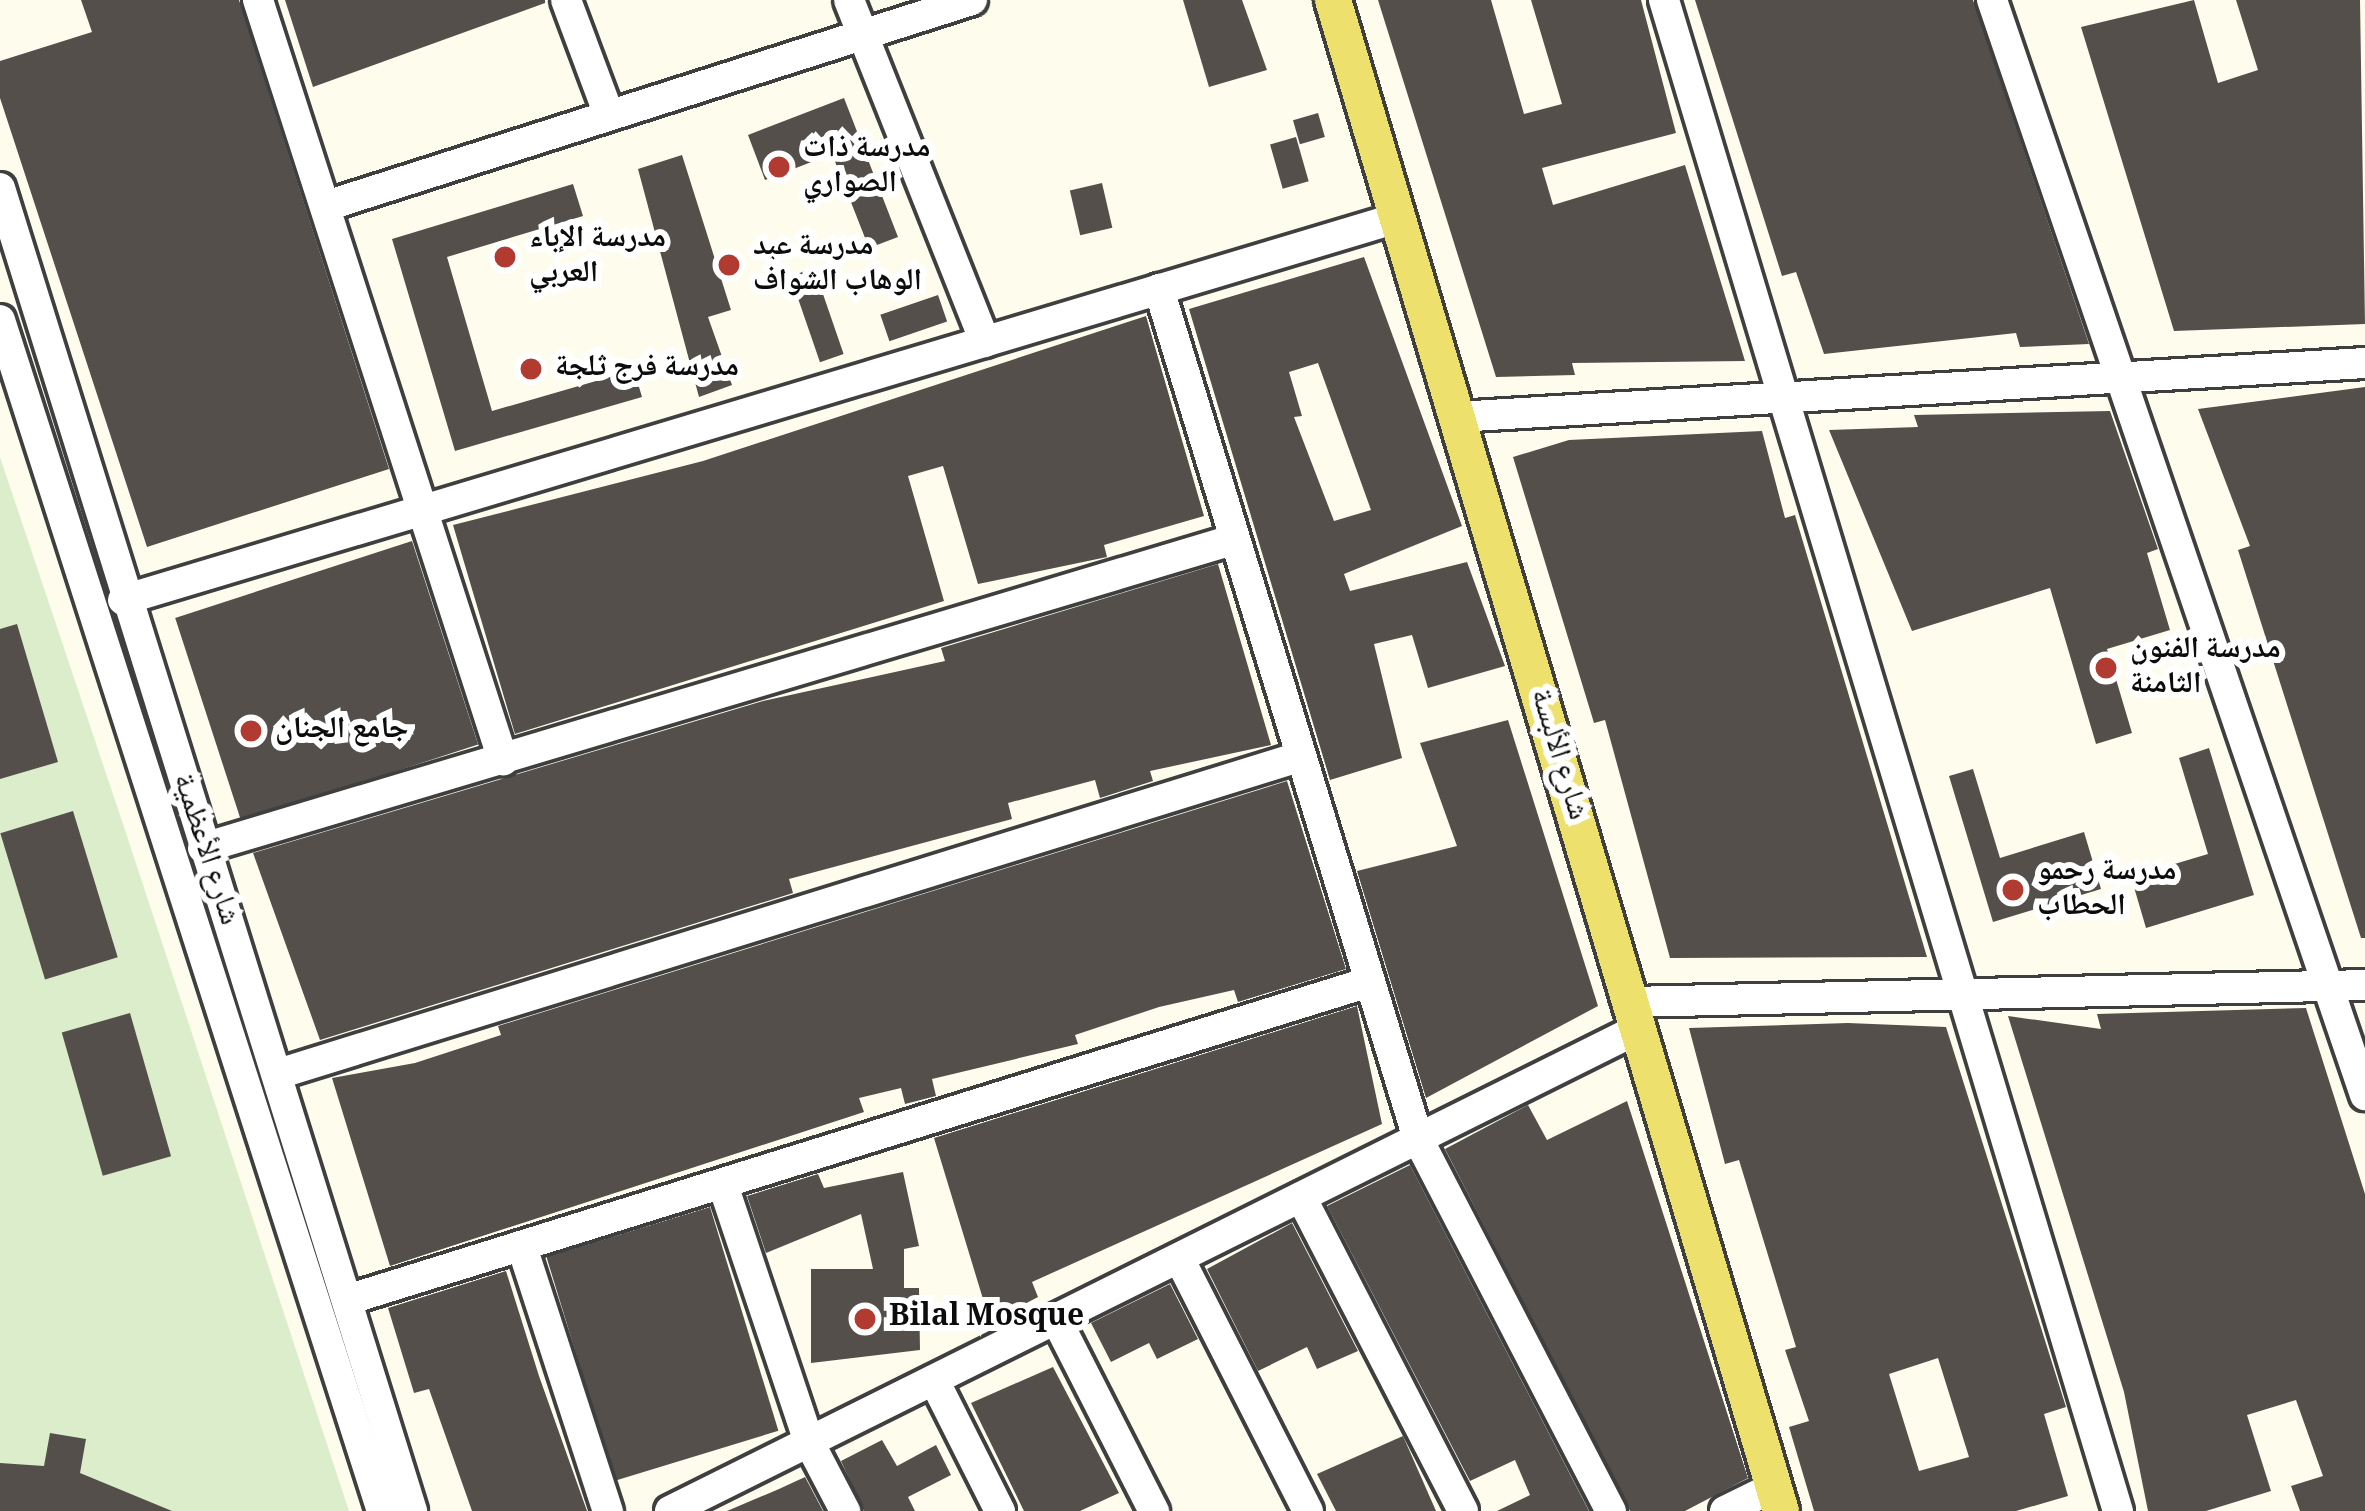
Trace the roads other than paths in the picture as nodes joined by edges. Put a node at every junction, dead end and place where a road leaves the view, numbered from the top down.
1 (258, 0) edge
2 (566, 0) edge
3 (849, 0) edge
4 (972, 0) edge
5 (1333, 0) edge
6 (1664, 0) edge
7 (1992, 0) edge
8 (862, 34) junction
9 (609, 116) junction
10 (0, 188) edge
11 (326, 206) junction
12 (1397, 218) junction
13 (1159, 289) junction
14 (0, 320) edge
15 (986, 342) junction
16 (2365, 362) edge
17 (2116, 380) junction
18 (1786, 397) junction
19 (1456, 417) junction
20 (426, 509) junction
21 (1232, 540) junction
22 (123, 599) junction
23 (1299, 758) junction
24 (503, 760) junction
25 (203, 848) junction
26 (1369, 982) junction
27 (2330, 986) junction
28 (2365, 986) edge
29 (1962, 994) junction
30 (1634, 1016) junction
31 (278, 1074) junction
32 (2365, 1096) edge
33 (1418, 1139) junction
34 (723, 1185) junction
35 (1301, 1197) junction
36 (522, 1247) junction
37 (1179, 1258) junction
38 (350, 1299) junction
39 (1056, 1319) junction
40 (934, 1379) junction
41 (809, 1442) junction
42 (1778, 1499) edge
43 (690, 1507) edge
44 (382, 1511) edge
45 (412, 1511) edge
46 (608, 1511) edge
47 (845, 1511) edge
48 (1000, 1511) edge
49 (1154, 1511) edge
50 (1308, 1511) edge
51 (1463, 1511) edge
52 (1611, 1511) edge
53 (1725, 1511) edge
54 (2119, 1511) edge

1 - 11 street
2 - 9 street
3 - 8 street
4 - 8 street
5 - 12 main road, شارع الألبسة
6 - 18 street
7 - 17 street
8 - 9 street
8 - 15 street
9 - 11 street
10 - 22 street, شارع الأعظمية
11 - 20 street
12 - 13 street
12 - 19 main road, شارع الألبسة
13 - 15 street
13 - 21 street
14 - 44 street
15 - 20 street
16 - 17 street
17 - 18 street
17 - 27 street
18 - 19 street
18 - 29 street
19 - 30 main road, شارع الألبسة
20 - 22 street
20 - 24 street
21 - 23 street
21 - 24 street
22 - 25 street, شارع الأعظمية
23 - 26 street
23 - 31 street
24 - 25 street
25 - 31 street, شارع الأعظمية
26 - 33 street
26 - 34 street
27 - 28 street
27 - 29 street
27 - 32 street
29 - 30 street
29 - 54 street
30 - 33 street
30 - 42 main road, شارع الألبسة
31 - 38 street, شارع الأعظمية
33 - 35 street
33 - 52 street
34 - 36 street
34 - 41 street
35 - 37 street
35 - 51 street
36 - 38 street
36 - 46 street
37 - 39 street
37 - 50 street
38 - 45 street, شارع الأعظمية
39 - 40 street
39 - 49 street
40 - 41 street
40 - 48 street
41 - 43 street
41 - 47 street
42 - 53 street

